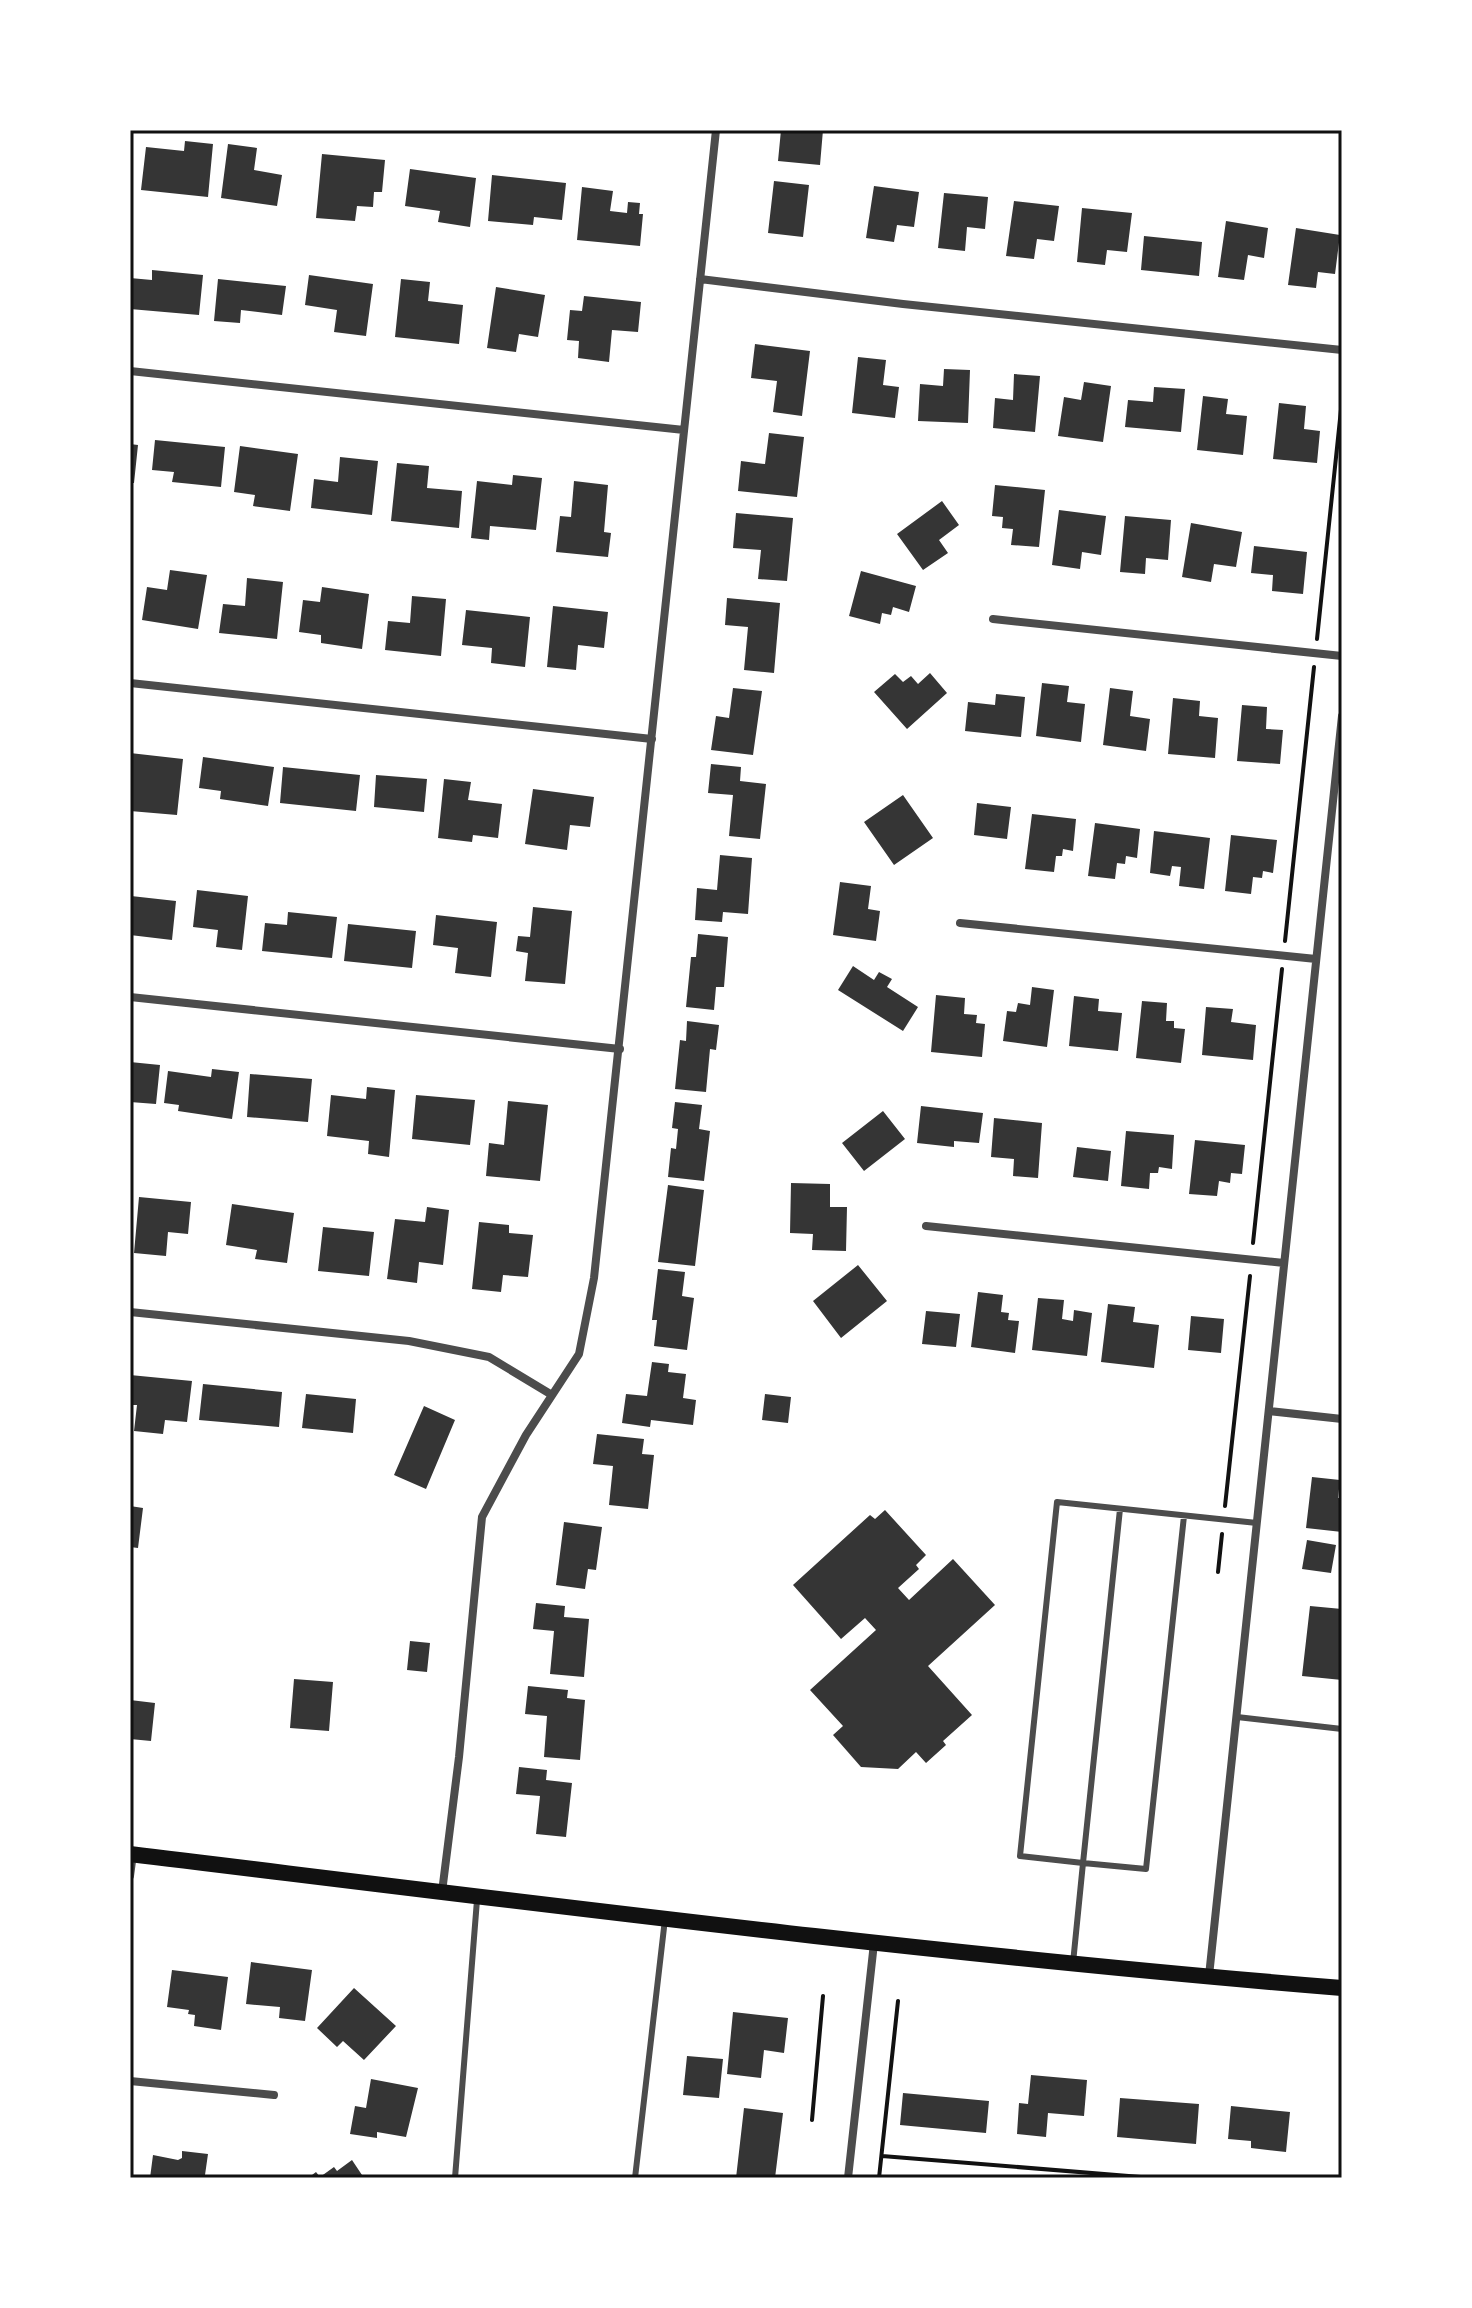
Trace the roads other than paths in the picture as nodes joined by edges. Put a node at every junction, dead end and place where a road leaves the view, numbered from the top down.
1 (716, 130) edge
2 (700, 279) junction
3 (1342, 350) edge
4 (130, 371) edge
5 (684, 430) junction
6 (993, 619) dead end
7 (1342, 656) edge
8 (130, 683) edge
9 (1342, 716) edge
10 (652, 739) junction
11 (960, 923) dead end
12 (1316, 959) junction
13 (130, 997) edge
14 (620, 1049) junction
15 (926, 1226) dead end
16 (1284, 1263) junction
17 (130, 1312) edge
18 (552, 1395) junction
19 (1269, 1411) junction
20 (1342, 1419) edge
21 (1120, 1509) junction
22 (1184, 1516) junction
23 (1257, 1523) junction
24 (1237, 1717) junction
25 (1342, 1729) edge
26 (131, 1854) edge
27 (1083, 1863) junction
28 (130, 1876) edge
29 (442, 1892) junction
30 (478, 1896) junction
31 (665, 1919) junction
32 (874, 1942) junction
33 (1073, 1963) junction
34 (1209, 1978) junction
35 (1342, 1988) edge
36 (130, 2081) edge
37 (274, 2095) dead end
38 (455, 2178) edge
39 (635, 2178) edge
40 (848, 2178) edge

1 - 2 street
2 - 3 street
2 - 5 street
4 - 5 street
5 - 10 street
6 - 7 street
8 - 10 street
9 - 12 street
10 - 14 street
11 - 12 street
12 - 16 street
13 - 14 street
14 - 18 street
15 - 16 street
16 - 19 street
17 - 18 street
18 - 29 street
19 - 20 street
19 - 23 street
21 - 22 lane
21 - 27 lane
21 - 27 lane
22 - 23 lane
22 - 27 lane
23 - 24 street
24 - 25 lane
24 - 34 street
26 - 28 street
26 - 29 main road
27 - 33 lane
29 - 30 main road
30 - 31 main road
30 - 38 lane
31 - 32 main road
31 - 39 lane
32 - 33 main road
32 - 40 street
33 - 34 main road
34 - 35 main road
36 - 37 street

